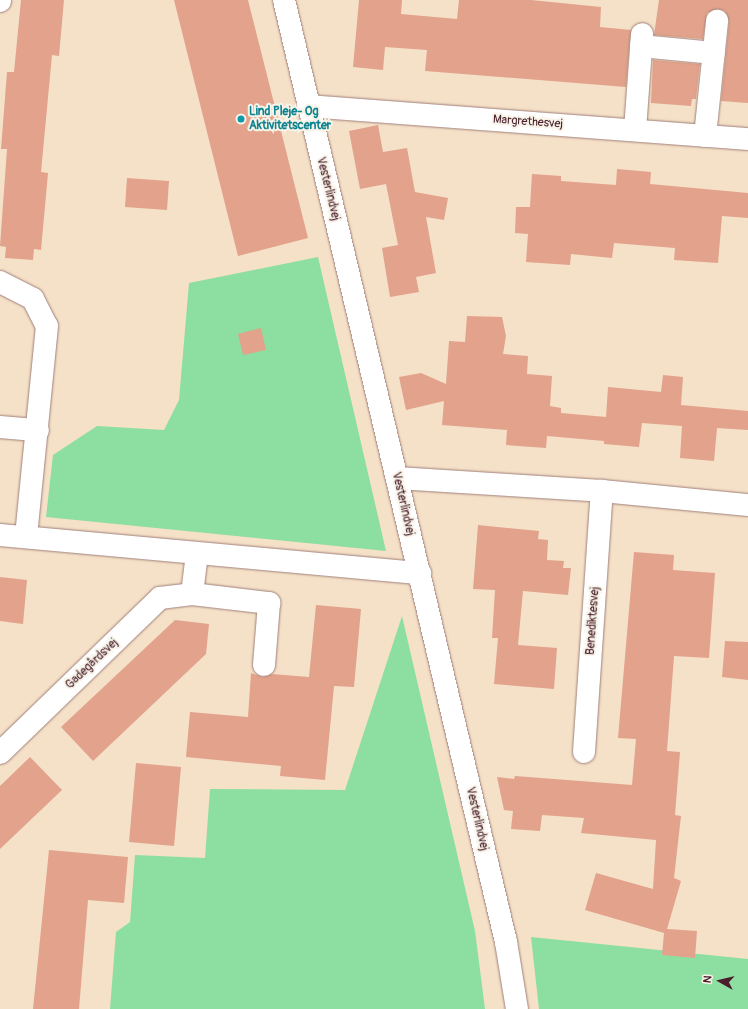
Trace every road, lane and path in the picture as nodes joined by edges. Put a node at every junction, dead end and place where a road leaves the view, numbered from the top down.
1 (284, 0) edge
2 (717, 21) dead end
3 (714, 53) junction
4 (308, 106) junction
5 (635, 130) junction
6 (705, 136) junction
7 (748, 139) edge
8 (0, 282) edge
9 (0, 427) edge
10 (38, 430) junction
11 (397, 478) junction
12 (602, 491) junction
13 (748, 505) edge
14 (0, 535) edge
15 (26, 537) junction
16 (196, 552) junction
17 (420, 573) junction
18 (192, 594) junction
19 (264, 665) dead end
20 (0, 752) edge
21 (584, 752) dead end
22 (517, 1009) edge

1 - 4 street, Vesterlindvej
2 - 3 street
3 - 5 street
3 - 6 street
4 - 5 street, Margrethesvej
4 - 11 street, Vesterlindvej
5 - 6 street, Margrethesvej
6 - 7 street, Margrethesvej
8 - 10 street
9 - 10 street
10 - 15 street
11 - 12 street
11 - 17 street, Vesterlindvej
12 - 13 street
12 - 21 street, Benediktesvej
14 - 15 street
15 - 16 street
16 - 17 street
16 - 18 street
17 - 22 street, Vesterlindvej
18 - 19 street, Gadegårdsvej
18 - 20 street, Gadegårdsvej

